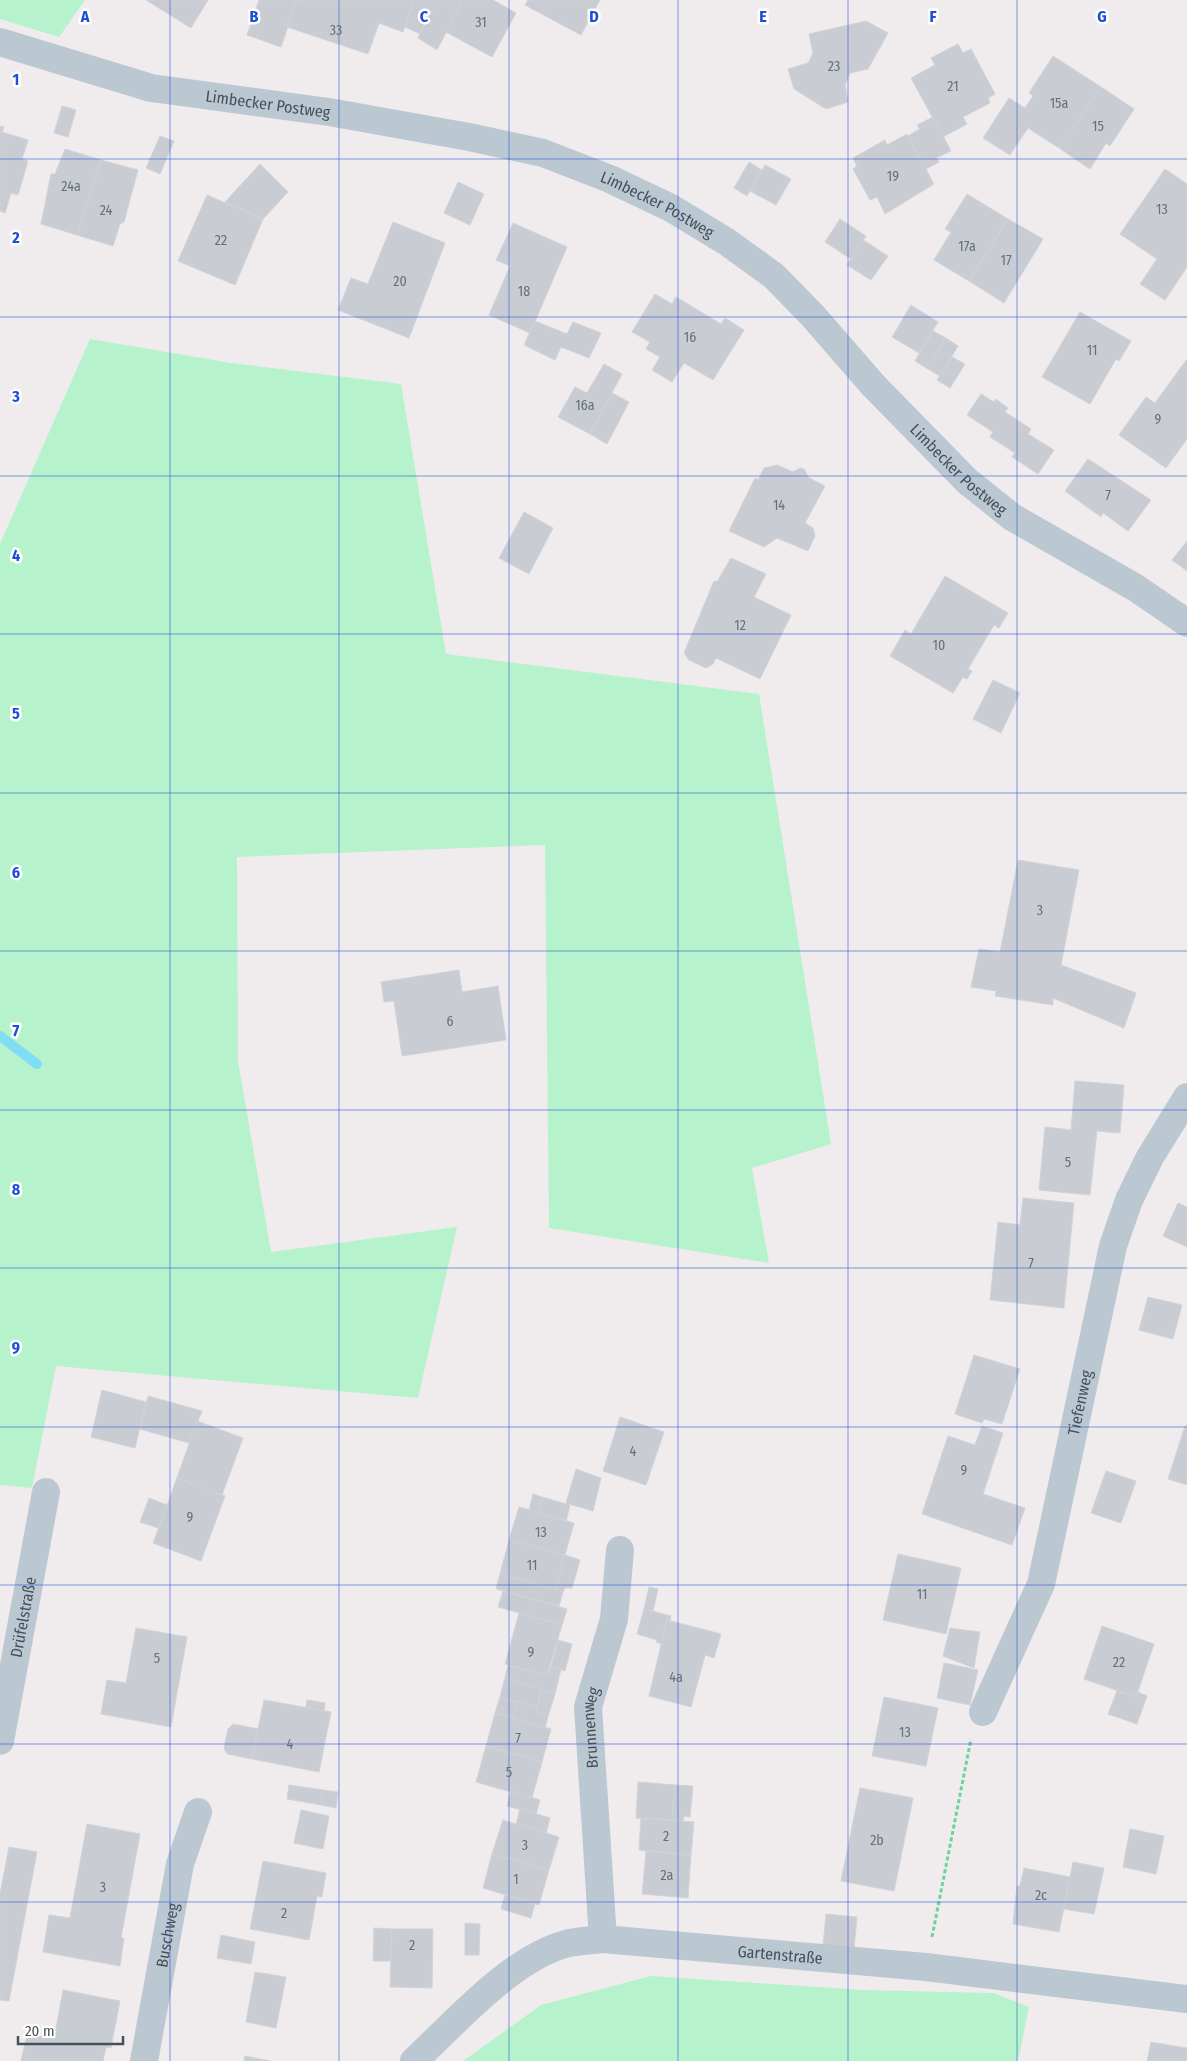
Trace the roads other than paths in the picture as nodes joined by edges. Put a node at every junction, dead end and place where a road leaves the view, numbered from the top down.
1 (0, 42) edge
2 (1187, 623) edge
3 (1187, 1097) edge
4 (46, 1492) dead end
5 (620, 1550) dead end
6 (983, 1712) road end
7 (0, 1741) edge
8 (198, 1812) dead end
9 (603, 1939) junction
10 (1187, 1999) edge
11 (144, 2061) edge
12 (414, 2061) edge

1 - 2 street, Limbecker Postweg
3 - 6 street, Tiefenweg
4 - 7 street, Drüfelstraße
5 - 9 street, Brunnenweg
8 - 11 street, Buschweg
9 - 10 street, Gartenstraße
9 - 12 street, Gartenstraße

